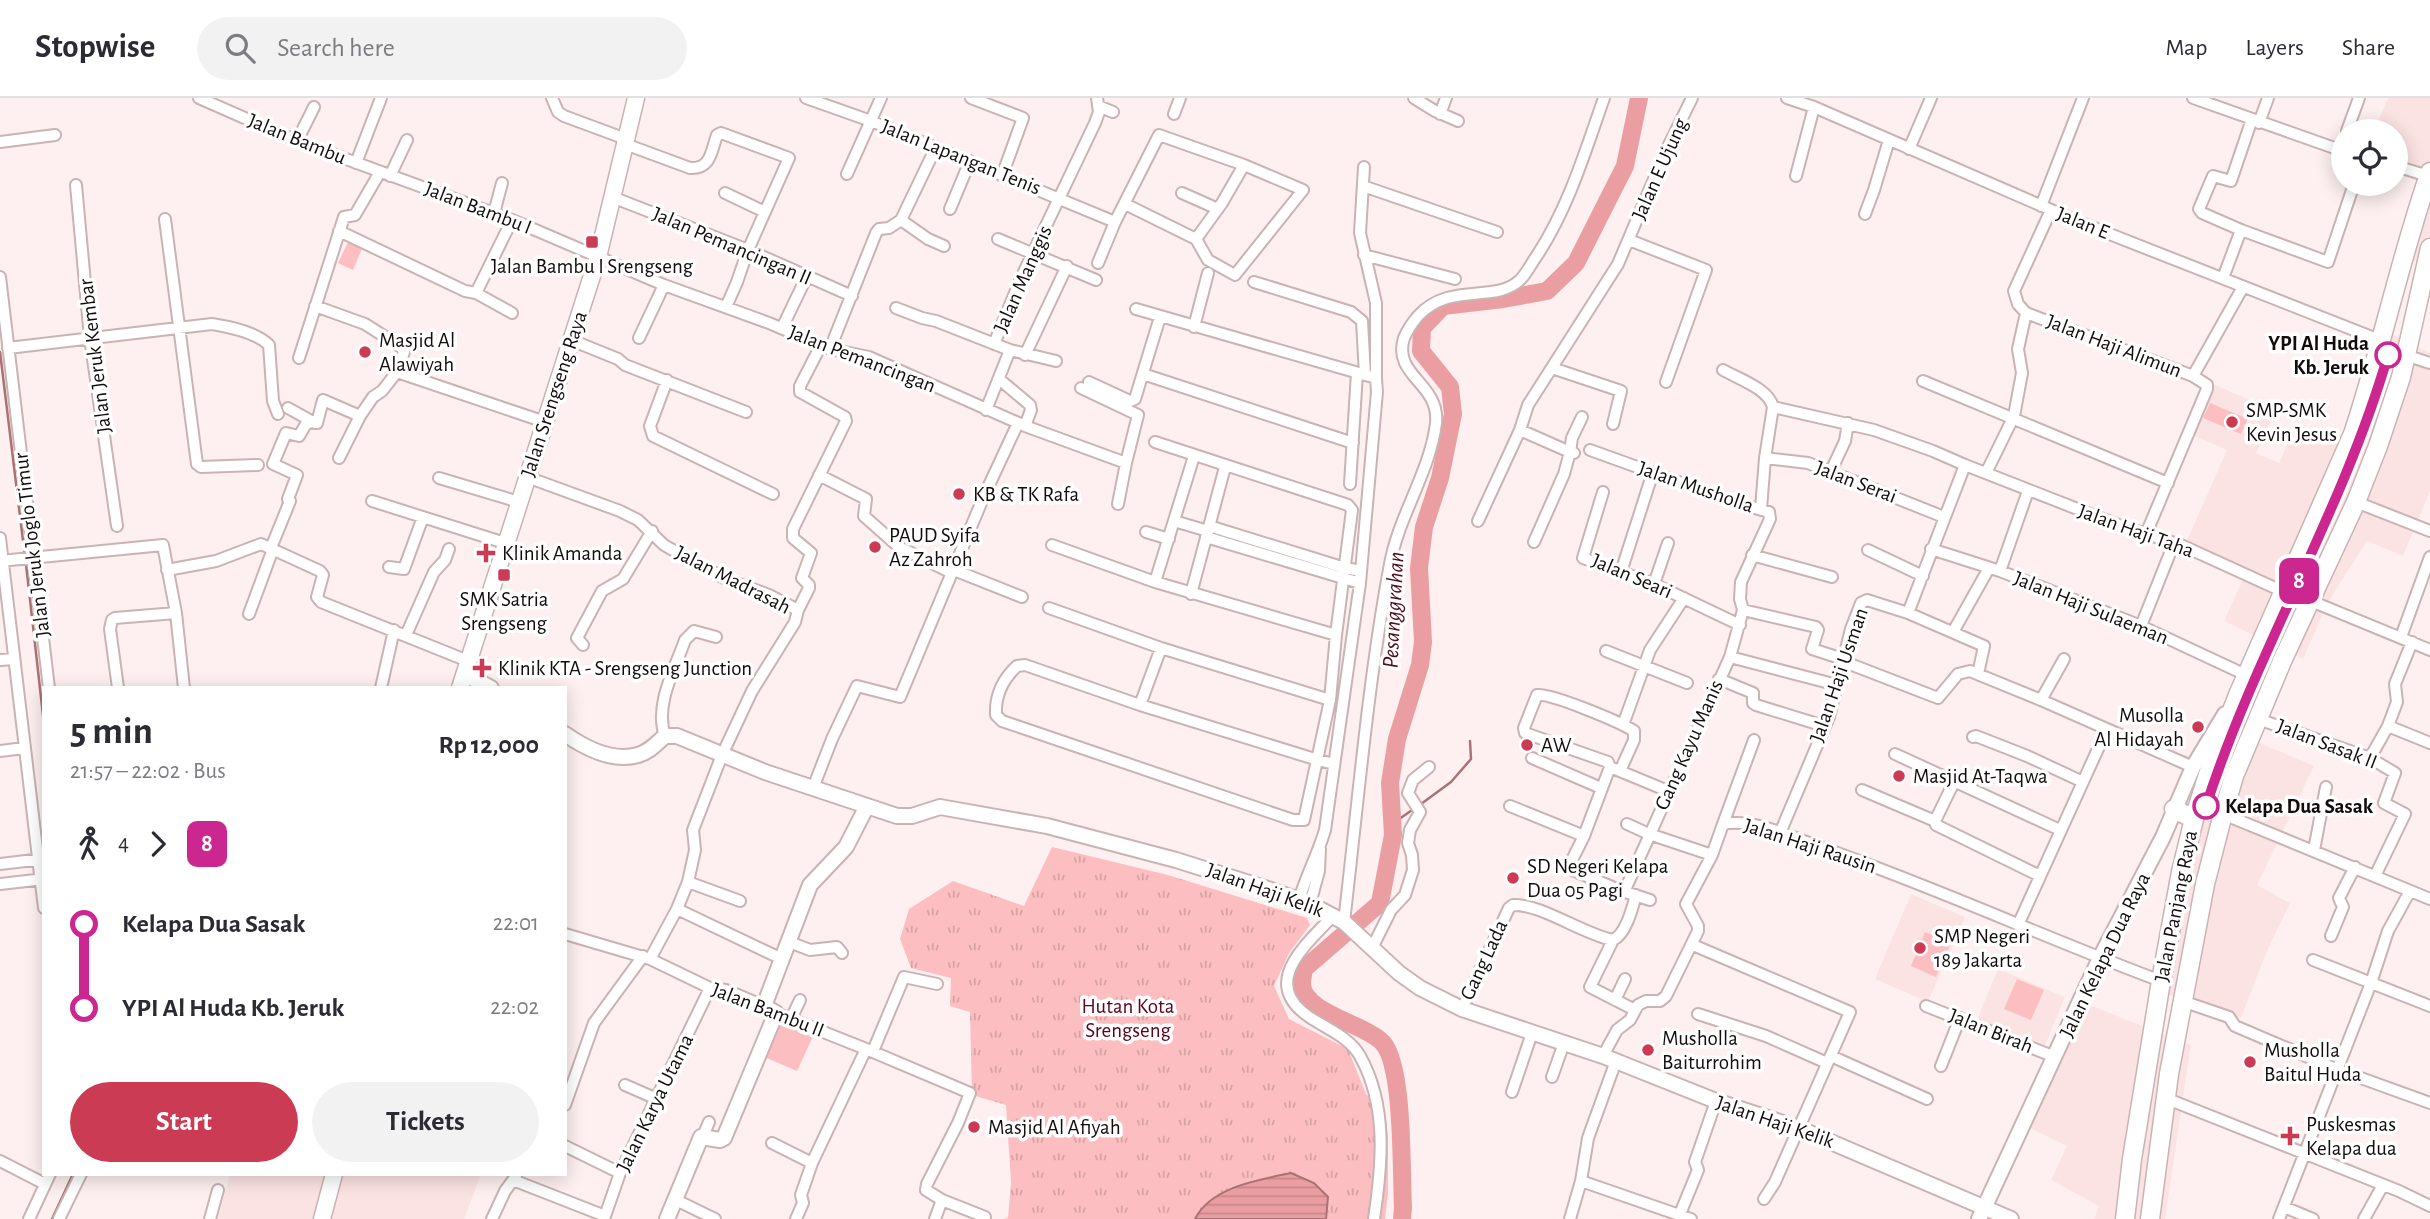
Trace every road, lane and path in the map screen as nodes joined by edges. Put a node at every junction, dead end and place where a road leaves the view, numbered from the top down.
1 (201, 98) edge
2 (381, 98) edge
3 (552, 98) edge
4 (636, 98) edge
5 (806, 98) edge
6 (881, 98) edge
7 (971, 98) edge
8 (1180, 98) edge
9 (1414, 98) edge
10 (1446, 98) edge
11 (1604, 98) edge
12 (1692, 98) edge
13 (1787, 98) edge
14 (1931, 98) edge
15 (2083, 98) edge
16 (2193, 98) edge
17 (2268, 98) edge
18 (2359, 98) edge
19 (1098, 102) edge
20 (314, 107) dead end
21 (1814, 107) junction
22 (1113, 111) dead end
23 (1174, 114) dead end
24 (1440, 114) junction
25 (2351, 119) edge
26 (871, 121) junction
27 (1458, 121) dead end
28 (2256, 121) junction
29 (55, 135) dead end
30 (407, 140) dead end
31 (1889, 140) junction
32 (297, 141) junction
33 (0, 142) edge
34 (626, 142) junction
35 (2331, 145) edge
36 (936, 147) junction
37 (1909, 149) junction
38 (970, 161) junction
39 (356, 163) junction
40 (1244, 165) junction
41 (1364, 167) dead end
42 (2408, 169) edge
43 (385, 174) junction
44 (847, 174) dead end
45 (2429, 174) edge
46 (1002, 176) junction
47 (1796, 176) dead end
48 (502, 183) dead end
49 (76, 185) dead end
50 (1363, 186) junction
51 (724, 193) dead end
52 (1182, 193) dead end
53 (2350, 196) edge
54 (612, 197) junction
55 (1059, 197) junction
56 (1125, 204) junction
57 (2046, 208) junction
58 (950, 209) dead end
59 (1218, 209) junction
60 (765, 212) junction
61 (494, 213) junction
62 (1865, 214) dead end
63 (165, 219) dead end
64 (512, 220) junction
65 (901, 220) junction
66 (1115, 222) junction
67 (2241, 230) junction
68 (339, 231) junction
69 (1497, 232) dead end
70 (998, 239) dead end
71 (1196, 239) junction
72 (1629, 240) junction
73 (944, 246) dead end
74 (2430, 248) edge
75 (747, 250) junction
76 (1033, 253) junction
77 (1364, 255) junction
78 (598, 257) junction
79 (1098, 263) dead end
80 (1066, 266) junction
81 (1208, 273) dead end
82 (807, 276) junction
83 (0, 277) edge
84 (2223, 278) junction
85 (1455, 279) dead end
86 (1096, 280) dead end
87 (1254, 282) dead end
88 (664, 285) junction
89 (2243, 286) junction
90 (476, 293) junction
91 (852, 296) junction
92 (315, 306) junction
93 (726, 307) junction
94 (896, 308) dead end
95 (1136, 310) dead end
96 (512, 313) dead end
97 (2026, 313) junction
98 (1160, 317) junction
99 (1194, 327) junction
100 (179, 328) junction
101 (782, 328) junction
102 (90, 338) junction
103 (639, 338) dead end
104 (2382, 341) junction
105 (570, 343) junction
106 (994, 344) junction
107 (826, 347) junction
108 (8, 348) junction
109 (1010, 351) junction
110 (1025, 355) junction
111 (2405, 355) junction
112 (299, 358) dead end
113 (1056, 361) dead end
114 (2430, 363) edge
115 (1552, 368) junction
116 (1723, 370) dead end
117 (397, 372) junction
118 (1143, 374) junction
119 (1366, 375) junction
120 (2193, 376) junction
121 (999, 379) junction
122 (667, 380) junction
123 (1923, 381) dead end
124 (1666, 382) dead end
125 (1773, 407) junction
126 (288, 408) dead end
127 (986, 410) junction
128 (746, 412) dead end
129 (278, 414) dead end
130 (360, 416) junction
131 (1581, 417) dead end
132 (2012, 419) junction
133 (312, 422) junction
134 (545, 422) junction
135 (1848, 423) junction
136 (1613, 424) dead end
137 (1022, 425) junction
138 (1520, 430) junction
139 (2353, 434) junction
140 (1156, 443) dead end
141 (1353, 443) junction
142 (2378, 446) junction
143 (1590, 450) dead end
144 (1573, 453) junction
145 (1194, 456) junction
146 (339, 458) dead end
147 (1765, 458) junction
148 (1126, 463) junction
149 (258, 465) dead end
150 (1965, 465) junction
151 (1225, 467) junction
152 (1831, 471) junction
153 (1653, 472) junction
154 (1986, 473) junction
155 (819, 475) junction
156 (527, 477) junction
157 (439, 478) dead end
158 (2168, 483) junction
159 (1350, 484) dead end
160 (2028, 491) junction
161 (1603, 492) dead end
162 (773, 494) dead end
163 (372, 501) dead end
164 (519, 502) junction
165 (2356, 502) junction
166 (1118, 504) dead end
167 (1761, 509) junction
168 (423, 517) junction
169 (1944, 517) junction
170 (1174, 521) junction
171 (1478, 521) dead end
172 (117, 526) dead end
173 (652, 531) junction
174 (1208, 531) junction
175 (2430, 531) edge
176 (1146, 532) dead end
177 (2146, 534) junction
178 (0, 538) edge
179 (1168, 539) junction
180 (1534, 542) dead end
181 (505, 543) junction
182 (1668, 543) dead end
183 (2174, 543) junction
184 (1052, 545) dead end
185 (272, 549) junction
186 (449, 549) dead end
187 (1931, 549) junction
188 (1868, 550) dead end
189 (1752, 555) junction
190 (2430, 557) edge
191 (30, 558) junction
192 (4, 560) edge
193 (389, 567) dead end
194 (167, 570) junction
195 (1995, 570) junction
196 (1361, 571) junction
197 (953, 572) junction
198 (1621, 572) junction
199 (1344, 573) junction
200 (1923, 576) junction
201 (1832, 577) dead end
202 (1155, 582) junction
203 (1360, 583) junction
204 (1654, 584) junction
205 (2284, 592) junction
206 (1191, 594) junction
207 (1022, 597) dead end
208 (1684, 598) junction
209 (2311, 601) junction
210 (1049, 608) dead end
211 (798, 610) junction
212 (1743, 610) junction
213 (1908, 612) junction
214 (176, 613) junction
215 (248, 614) dead end
216 (1740, 625) junction
217 (2141, 626) junction
218 (394, 630) junction
219 (1953, 632) junction
220 (406, 635) junction
221 (1336, 635) junction
222 (716, 637) dead end
223 (2401, 637) junction
224 (2412, 642) junction
225 (583, 645) dead end
226 (1161, 648) junction
227 (2430, 650) edge
228 (1606, 651) dead end
229 (1730, 657) junction
230 (14, 659) junction
231 (2064, 659) dead end
232 (0, 660) edge
233 (1842, 660) junction
234 (1643, 665) junction
235 (464, 674) edge
236 (1978, 674) junction
237 (2246, 676) junction
238 (1719, 679) junction
239 (1687, 684) dead end
240 (1837, 685) junction
241 (49, 686) edge
242 (118, 686) edge
243 (184, 686) edge
244 (381, 686) edge
245 (487, 686) edge
246 (2238, 695) junction
247 (1330, 700) junction
248 (2041, 700) junction
249 (1140, 705) junction
250 (2258, 719) junction
251 (1623, 725) junction
252 (1824, 726) junction
253 (2388, 726) junction
254 (2107, 729) junction
255 (567, 735) edge
256 (665, 736) junction
257 (1973, 737) dead end
258 (1754, 740) dead end
259 (2430, 743) edge
260 (24, 748) junction
261 (0, 751) edge
262 (1895, 754) dead end
263 (722, 755) junction
264 (1532, 758) dead end
265 (2370, 758) junction
266 (1318, 760) junction
267 (1334, 764) junction
268 (1429, 767) dead end
269 (2193, 767) junction
270 (1615, 769) junction
271 (1955, 780) junction
272 (2083, 782) junction
273 (2326, 786) dead end
274 (813, 788) junction
275 (1601, 788) junction
276 (1861, 790) dead end
277 (1668, 791) junction
278 (867, 806) junction
279 (1510, 806) dead end
280 (2174, 809) junction
281 (2223, 814) junction
282 (2194, 819) junction
283 (1935, 821) junction
284 (1627, 824) dead end
285 (1723, 824) junction
286 (2060, 830) junction
287 (1649, 834) junction
288 (1780, 834) junction
289 (1584, 836) junction
290 (2314, 850) junction
291 (1712, 855) junction
292 (40, 859) edge
293 (0, 864) edge
294 (2355, 867) junction
295 (2040, 876) junction
296 (2375, 876) junction
297 (42, 879) edge
298 (688, 882) junction
299 (0, 884) edge
300 (2410, 891) junction
301 (1624, 892) junction
302 (1636, 895) junction
303 (2430, 899) edge
304 (1650, 900) dead end
305 (740, 901) dead end
306 (1304, 902) junction
307 (677, 909) junction
308 (1342, 920) junction
309 (2018, 925) junction
310 (567, 935) edge
311 (2331, 936) dead end
312 (1613, 940) junction
313 (789, 942) junction
314 (1369, 945) junction
315 (1693, 945) junction
316 (842, 953) dead end
317 (647, 958) junction
318 (2101, 958) junction
319 (782, 959) junction
320 (2313, 960) dead end
321 (1625, 979) dead end
322 (2161, 981) junction
323 (2371, 983) junction
324 (937, 984) dead end
325 (709, 988) junction
326 (800, 1000) dead end
327 (1615, 1000) junction
328 (2182, 1002) junction
329 (1926, 1006) dead end
330 (2430, 1006) edge
331 (1462, 1009) junction
332 (770, 1010) junction
333 (1635, 1010) junction
334 (1698, 1014) dead end
335 (1960, 1018) junction
336 (791, 1019) junction
337 (1532, 1033) junction
338 (1564, 1043) junction
339 (869, 1050) junction
340 (2055, 1057) junction
341 (1610, 1059) junction
342 (1829, 1060) junction
343 (1941, 1066) dead end
344 (2336, 1069) junction
345 (1552, 1077) dead end
346 (625, 1085) dead end
347 (1512, 1092) dead end
348 (2165, 1098) junction
349 (567, 1099) edge
350 (657, 1099) junction
351 (1927, 1099) dead end
352 (1716, 1101) junction
353 (2430, 1103) edge
354 (709, 1122) dead end
355 (1798, 1128) junction
356 (703, 1136) junction
357 (772, 1143) dead end
358 (567, 1147) edge
359 (2305, 1153) junction
360 (0, 1161) edge
361 (812, 1163) junction
362 (620, 1173) junction
363 (80, 1176) edge
364 (333, 1176) edge
365 (515, 1177) edge
366 (48, 1179) edge
367 (1581, 1181) junction
368 (2383, 1185) junction
369 (218, 1190) dead end
370 (674, 1199) junction
371 (1764, 1199) dead end
372 (942, 1200) junction
373 (2430, 1206) edge
374 (2284, 1207) junction
375 (1981, 1213) edge
376 (604, 1217) edge
377 (985, 1217) edge
378 (1685, 1217) edge
379 (29, 1219) edge
380 (59, 1219) edge
381 (211, 1219) edge
382 (322, 1219) edge
383 (492, 1219) edge
384 (667, 1219) edge
385 (715, 1219) edge
386 (796, 1219) edge
387 (935, 1219) edge
388 (1374, 1219) edge
389 (1570, 1219) edge
390 (2011, 1219) edge
391 (2125, 1219) edge
392 (2150, 1219) edge
393 (2279, 1219) edge
394 (2312, 1219) edge
395 (2364, 1219) edge

1 - 32 street, Jalan Bambu
2 - 39 street
3 - 34 street
4 - 34 main road, Jalan Srengseng Raya
5 - 26 street, Jalan Lapangan Tenis
6 - 26 street
7 - 46 street
8 - 23 street
9 - 24 street
10 - 24 street
11 - 308 street
12 - 72 street, Jalan E Ujung
13 - 21 street, Jalan E
14 - 37 street
15 - 57 street
16 - 28 street
17 - 28 street
18 - 25 street
19 - 22 street
19 - 55 street, Jalan Manggis
20 - 32 street
21 - 31 street, Jalan E
21 - 47 street
24 - 27 street
26 - 36 street, Jalan Lapangan Tenis
26 - 44 street
28 - 35 street
28 - 67 street
29 - 33 street
30 - 43 street
31 - 37 street, Jalan E
31 - 62 street
32 - 39 street, Jalan Bambu
34 - 54 main road, Jalan Srengseng Raya
34 - 60 street
36 - 38 street, Jalan Lapangan Tenis
36 - 65 street
37 - 57 street, Jalan E
38 - 46 street, Jalan Lapangan Tenis
38 - 58 street
39 - 43 street, Jalan Bambu I
40 - 56 street
40 - 59 street
40 - 71 street
41 - 50 street
42 - 45 street
43 - 61 street, Jalan Bambu I
43 - 68 street
45 - 104 main road, Jalan Panjang Raya
46 - 55 street, Jalan Lapangan Tenis
48 - 61 street
49 - 102 street, Jalan Jeruk Kembar
50 - 69 street
50 - 77 street
51 - 60 street
52 - 59 street
53 - 67 street
54 - 75 street, Jalan Pemancingan II
54 - 78 main road, Jalan Srengseng Raya
55 - 66 street, Jalan Lapangan Tenis
55 - 76 street, Jalan Manggis
56 - 66 street
56 - 71 street
57 - 84 street, Jalan E
57 - 97 street
59 - 71 street
60 - 75 street
61 - 64 street, Jalan Bambu I
63 - 100 street
64 - 78 street, Jalan Bambu I
64 - 90 street
65 - 73 street
65 - 91 street
66 - 79 street
67 - 84 street
68 - 90 street
68 - 92 street
70 - 76 street
72 - 115 street, Jalan E Ujung
72 - 124 street, Jalan E Ujung
74 - 111 main road, Jalan Panjang Raya
75 - 82 street, Jalan Pemancingan II
75 - 93 street
76 - 80 street
76 - 106 street, Jalan Manggis
77 - 85 street
77 - 119 street
78 - 88 street, Jalan Pemancingan
78 - 105 main road, Jalan Srengseng Raya
80 - 86 street
80 - 110 street
81 - 99 street
82 - 91 street, Jalan Pemancingan II
82 - 101 street
83 - 108 street, Jalan Jeruk Joglo Timur
84 - 89 street, Jalan E
87 - 119 street
88 - 93 street, Jalan Pemancingan
88 - 103 street
89 - 104 street, Jalan E
89 - 120 street
90 - 96 street
91 - 107 street
92 - 112 street
92 - 117 street
93 - 101 street, Jalan Pemancingan
94 - 106 street, Jalan Manggis
95 - 98 street
97 - 120 street, Jalan Haji Alimun
97 - 132 street
98 - 99 street
98 - 118 street
99 - 119 street
100 - 102 street
100 - 129 street
100 - 149 street
101 - 107 street, Jalan Pemancingan
102 - 108 street
102 - 172 street, Jalan Jeruk Kembar
104 - 139 main road, Jalan Panjang Raya
105 - 122 street
105 - 134 main road, Jalan Srengseng Raya
106 - 109 street, Jalan Manggis
107 - 127 street, Jalan Pemancingan
107 - 155 street
108 - 191 street, Jalan Jeruk Joglo Timur
109 - 110 street, Jalan Manggis
109 - 121 street
110 - 113 street, Jalan Manggis
111 - 114 street
111 - 142 main road, Jalan Panjang Raya
115 - 136 street
115 - 138 street, Jalan E Ujung
116 - 125 street
117 - 130 street
117 - 134 street
118 - 141 street
118 - 148 street
119 - 141 street
119 - 196 street
120 - 158 street, Jalan Haji Alimun
121 - 127 street
121 - 137 street
122 - 128 street
122 - 162 street
123 - 132 street
125 - 135 street
125 - 147 street
126 - 133 street
127 - 137 street, Jalan Pemancingan
130 - 133 street
130 - 146 street
131 - 144 street
132 - 154 street
132 - 158 street
133 - 185 street
134 - 156 main road, Jalan Srengseng Raya
135 - 150 street
135 - 152 street
137 - 148 street, Jalan Pemancingan
137 - 197 street
138 - 144 street
138 - 171 street, Jalan E Ujung
139 - 142 main road
139 - 205 main road, Jalan Panjang Raya
140 - 145 street
141 - 159 street
142 - 165 main road, Jalan Panjang Raya
143 - 153 street, Jalan Musholla
144 - 180 street
145 - 151 street
145 - 170 street
147 - 152 street, Jalan Serai
147 - 167 street
148 - 166 street
150 - 154 street
150 - 169 street
151 - 174 street
151 - 199 street
152 - 169 street, Jalan Serai
153 - 167 street, Jalan Musholla
153 - 198 street
154 - 160 street, Jalan Haji Taha
155 - 197 street
155 - 211 street
156 - 164 main road, Jalan Srengseng Raya
156 - 173 street, Jalan Madrasah
157 - 164 street
158 - 177 street, Jalan Haji Alimun
160 - 177 street, Jalan Haji Taha
160 - 195 street
161 - 198 street, Jalan Seari
163 - 168 street
164 - 181 main road, Jalan Srengseng Raya
165 - 175 street
165 - 209 main road, Jalan Panjang Raya
167 - 189 street, Jalan Musholla
168 - 181 street
168 - 193 street
169 - 187 street
170 - 174 street
170 - 179 street
173 - 211 street, Jalan Madrasah
173 - 225 street
174 - 199 street
174 - 206 street
176 - 179 street
177 - 183 street, Jalan Haji Taha
178 - 192 street
179 - 202 street
181 - 235 main road, Jalan Srengseng Raya
182 - 204 street
183 - 205 street, Jalan Haji Taha
183 - 217 street
184 - 202 street
185 - 194 street
185 - 215 street
185 - 218 street
186 - 220 street
187 - 195 street, Jalan Haji Sulaeman
187 - 200 street
188 - 200 street
189 - 201 street
189 - 212 street, Jalan Musholla
190 - 223 street
191 - 192 street
191 - 194 street
191 - 241 street, Jalan Jeruk Joglo Timur
192 - 230 street
194 - 214 street
195 - 217 street, Jalan Haji Sulaeman
195 - 219 street
196 - 199 street
196 - 203 street
197 - 207 street
197 - 274 street
198 - 204 street, Jalan Seari
199 - 203 street
199 - 221 street
200 - 213 street
202 - 206 street
203 - 267 street
204 - 208 street, Jalan Seari
205 - 237 main road, Jalan Panjang Raya
206 - 221 street
208 - 216 street, Jalan Seari
208 - 234 street
209 - 223 street
209 - 250 main road, Jalan Panjang Raya
210 - 226 street
211 - 263 street, Jalan Madrasah
212 - 216 street, Jalan Musholla
212 - 233 street
213 - 219 street
213 - 233 street, Jalan Haji Usman
214 - 242 street
214 - 243 street
216 - 229 street, Gang Kayu Manis
217 - 237 street, Jalan Haji Sulaeman
218 - 220 street
218 - 244 street
219 - 236 street
220 - 235 street
221 - 247 street
222 - 256 street
223 - 224 street
224 - 227 street
224 - 253 street
226 - 247 street
226 - 249 street
228 - 234 street
229 - 238 street, Gang Kayu Manis
229 - 240 street
230 - 232 street
230 - 260 street
231 - 248 street
233 - 236 street
233 - 240 street, Jalan Haji Usman
234 - 239 street
234 - 251 street
235 - 245 street
236 - 248 street
237 - 246 main road, Jalan Panjang Raya
238 - 252 street
238 - 277 street, Gang Kayu Manis
240 - 252 street, Jalan Haji Usman
246 - 269 street, Jalan Kelapa Dua Raya
246 - 282 main road, Jalan Panjang Raya
247 - 266 street
248 - 254 street
249 - 266 street
249 - 266 street
250 - 265 street, Jalan Sasak II
250 - 281 main road, Jalan Panjang Raya
251 - 270 street
251 - 270 street
252 - 288 street, Jalan Haji Usman
253 - 259 street
253 - 265 street
254 - 269 street
254 - 272 street
255 - 256 street
256 - 263 street, Jalan Haji Kelik
257 - 272 street
258 - 285 street
260 - 261 street
260 - 292 street
262 - 271 street
263 - 274 street, Jalan Haji Kelik
263 - 298 street, Jalan Madrasah
264 - 275 street
265 - 296 street, Jalan Sasak II
266 - 267 street
267 - 306 street
268 - 314 street
269 - 280 street, Jalan Kelapa Dua Raya
270 - 275 street
270 - 277 street
271 - 283 street
271 - 286 street
272 - 286 street
273 - 290 street
274 - 278 street, Jalan Haji Kelik
275 - 289 street
276 - 283 street
277 - 287 street, Gang Kayu Manis
278 - 306 street, Jalan Haji Kelik
278 - 313 street
279 - 289 street
280 - 282 main road
280 - 318 street, Jalan Kelapa Dua Raya
281 - 290 street
281 - 328 main road, Jalan Panjang Raya
282 - 322 main road, Jalan Panjang Raya
283 - 295 street
284 - 287 street, Gang Kayu Manis
285 - 288 street, Jalan Haji Rausin
285 - 291 street, Jalan Haji Rausin
286 - 295 street
287 - 291 street, Gang Kayu Manis
287 - 301 street, Gang Kayu Manis
288 - 309 street, Jalan Haji Rausin
289 - 301 street
290 - 294 street
291 - 315 street, Jalan Haji Rausin
292 - 293 street
292 - 297 street
294 - 296 street
294 - 311 street
295 - 309 street
296 - 300 street
297 - 299 street
298 - 305 street
298 - 307 street, Jalan Madrasah
300 - 303 street
300 - 323 street
301 - 302 street
302 - 304 street
302 - 312 street
306 - 308 street, Jalan Haji Kelik
307 - 317 street, Jalan Madrasah
307 - 319 street
308 - 314 street, Jalan Haji Kelik
308 - 388 street
309 - 318 street, Jalan Haji Rausin
310 - 317 street, Jalan Bambu II
312 - 327 street
312 - 331 street, Gang Lada
313 - 316 street
313 - 319 street
314 - 331 street, Jalan Haji Kelik
315 - 333 street
315 - 342 street
317 - 325 street, Jalan Bambu II
317 - 349 street, Jalan Madrasah
318 - 322 street, Jalan Haji Rausin
318 - 340 street, Jalan Kelapa Dua Raya
319 - 332 street
320 - 323 street
321 - 327 street
322 - 391 main road, Jalan Panjang Raya
323 - 330 street
323 - 344 street
324 - 339 street
325 - 332 street, Jalan Bambu II
325 - 350 street, Jalan Karya Utama
326 - 336 street
327 - 333 street
328 - 344 street
328 - 348 main road, Jalan Panjang Raya
329 - 335 street, Jalan Birah
331 - 337 street, Jalan Haji Kelik
332 - 336 street, Jalan Bambu II
332 - 356 street
333 - 341 street
334 - 342 street
335 - 340 street, Jalan Birah
335 - 343 street
336 - 339 street, Jalan Bambu II
337 - 338 street, Jalan Haji Kelik
337 - 347 street
338 - 341 street, Jalan Haji Kelik
338 - 345 street
339 - 361 street
339 - 372 street, Jalan Bambu II
340 - 375 street, Jalan Kelapa Dua Raya
341 - 352 street, Jalan Haji Kelik
341 - 367 street
342 - 351 street
342 - 355 street
344 - 353 street
344 - 359 street
346 - 350 street
348 - 359 street
348 - 392 main road, Jalan Panjang Raya
350 - 362 street, Jalan Karya Utama
352 - 355 street, Jalan Haji Kelik
352 - 378 street
354 - 356 street
355 - 371 street
355 - 375 street, Jalan Haji Kelik
356 - 370 street
357 - 361 street
358 - 362 street
359 - 368 street
359 - 374 street
360 - 366 street
361 - 386 street
362 - 376 street, Jalan Karya Utama
363 - 380 street
364 - 382 main road
365 - 376 street
365 - 383 street
366 - 379 street
367 - 378 street
367 - 389 street
368 - 373 street
368 - 395 street
369 - 381 street
370 - 384 street
370 - 385 street
372 - 377 street
372 - 387 street
374 - 393 street
374 - 394 street
375 - 390 street, Jalan Haji Kelik

